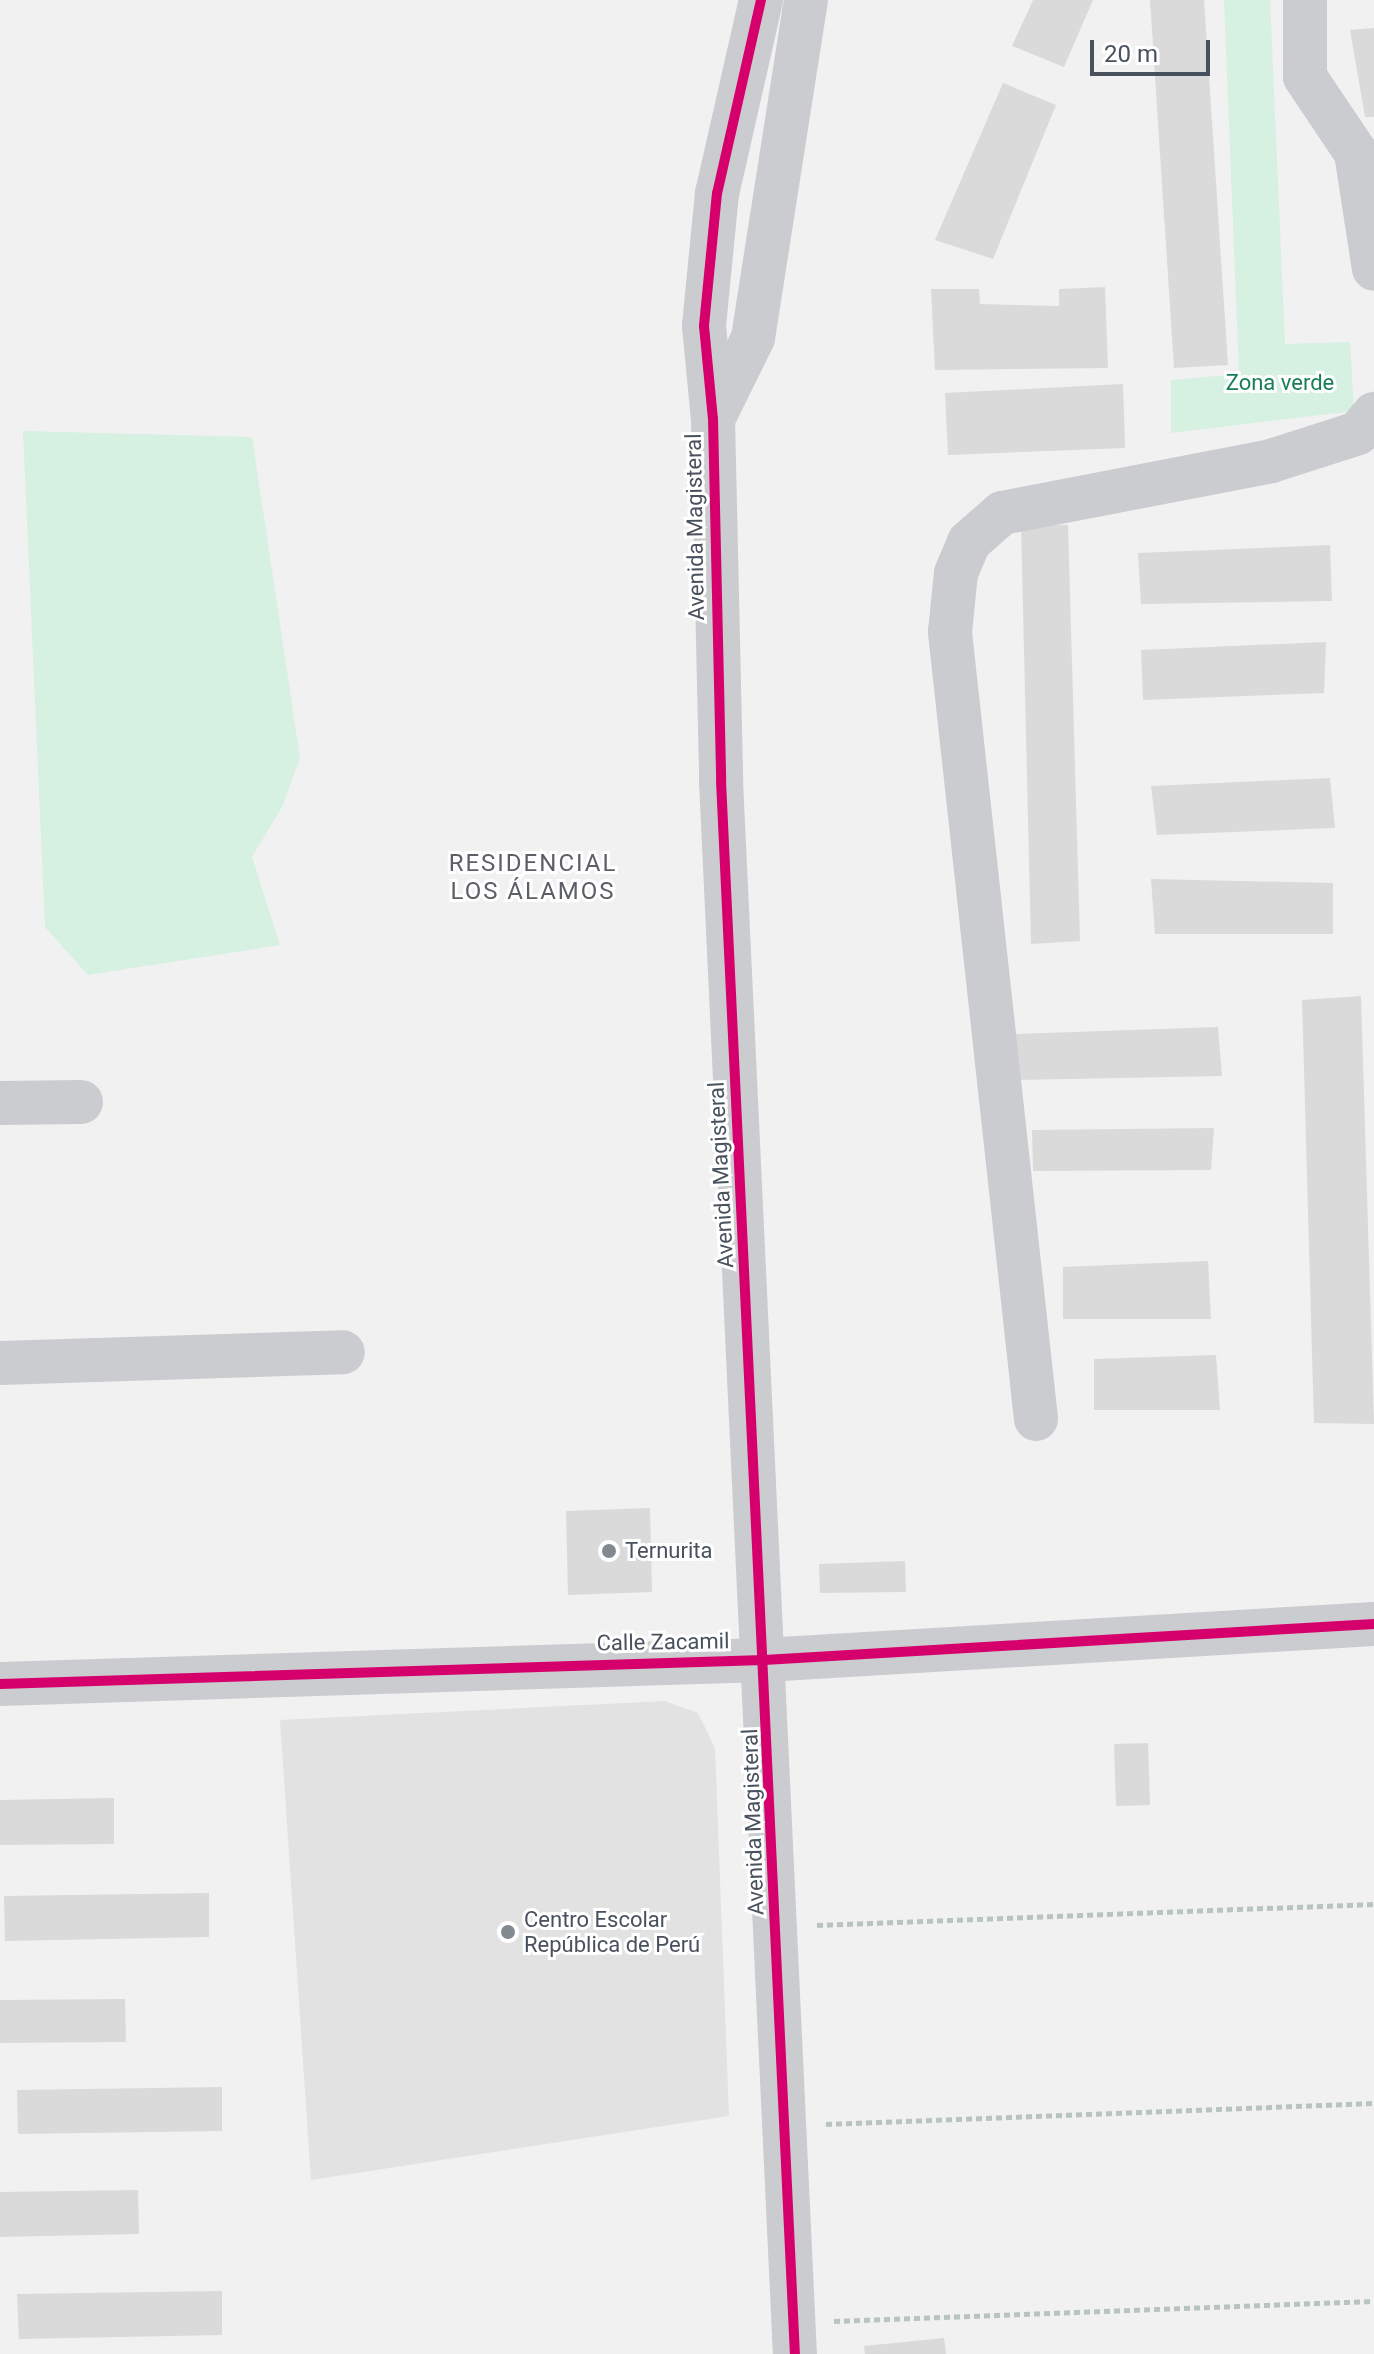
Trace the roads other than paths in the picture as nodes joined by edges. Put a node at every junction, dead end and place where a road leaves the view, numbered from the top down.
1 (761, 0) edge
2 (806, 0) edge
3 (1305, 0) edge
4 (1374, 269) edge
5 (1374, 414) edge
6 (713, 419) junction
7 (81, 1102) dead end
8 (0, 1103) edge
9 (343, 1352) dead end
10 (0, 1363) edge
11 (1036, 1419) dead end
12 (1374, 1624) edge
13 (764, 1660) junction
14 (0, 1684) edge
15 (795, 2354) edge

1 - 6 street, Avenida Magisteral
2 - 6 street, Avenida Magisteral
3 - 4 street
5 - 11 street
6 - 13 street, Avenida Magisteral
7 - 8 street
9 - 10 street
12 - 13 street, Calle Zacamil
13 - 14 street, Calle Zacamil
13 - 15 street, Avenida Magisteral

